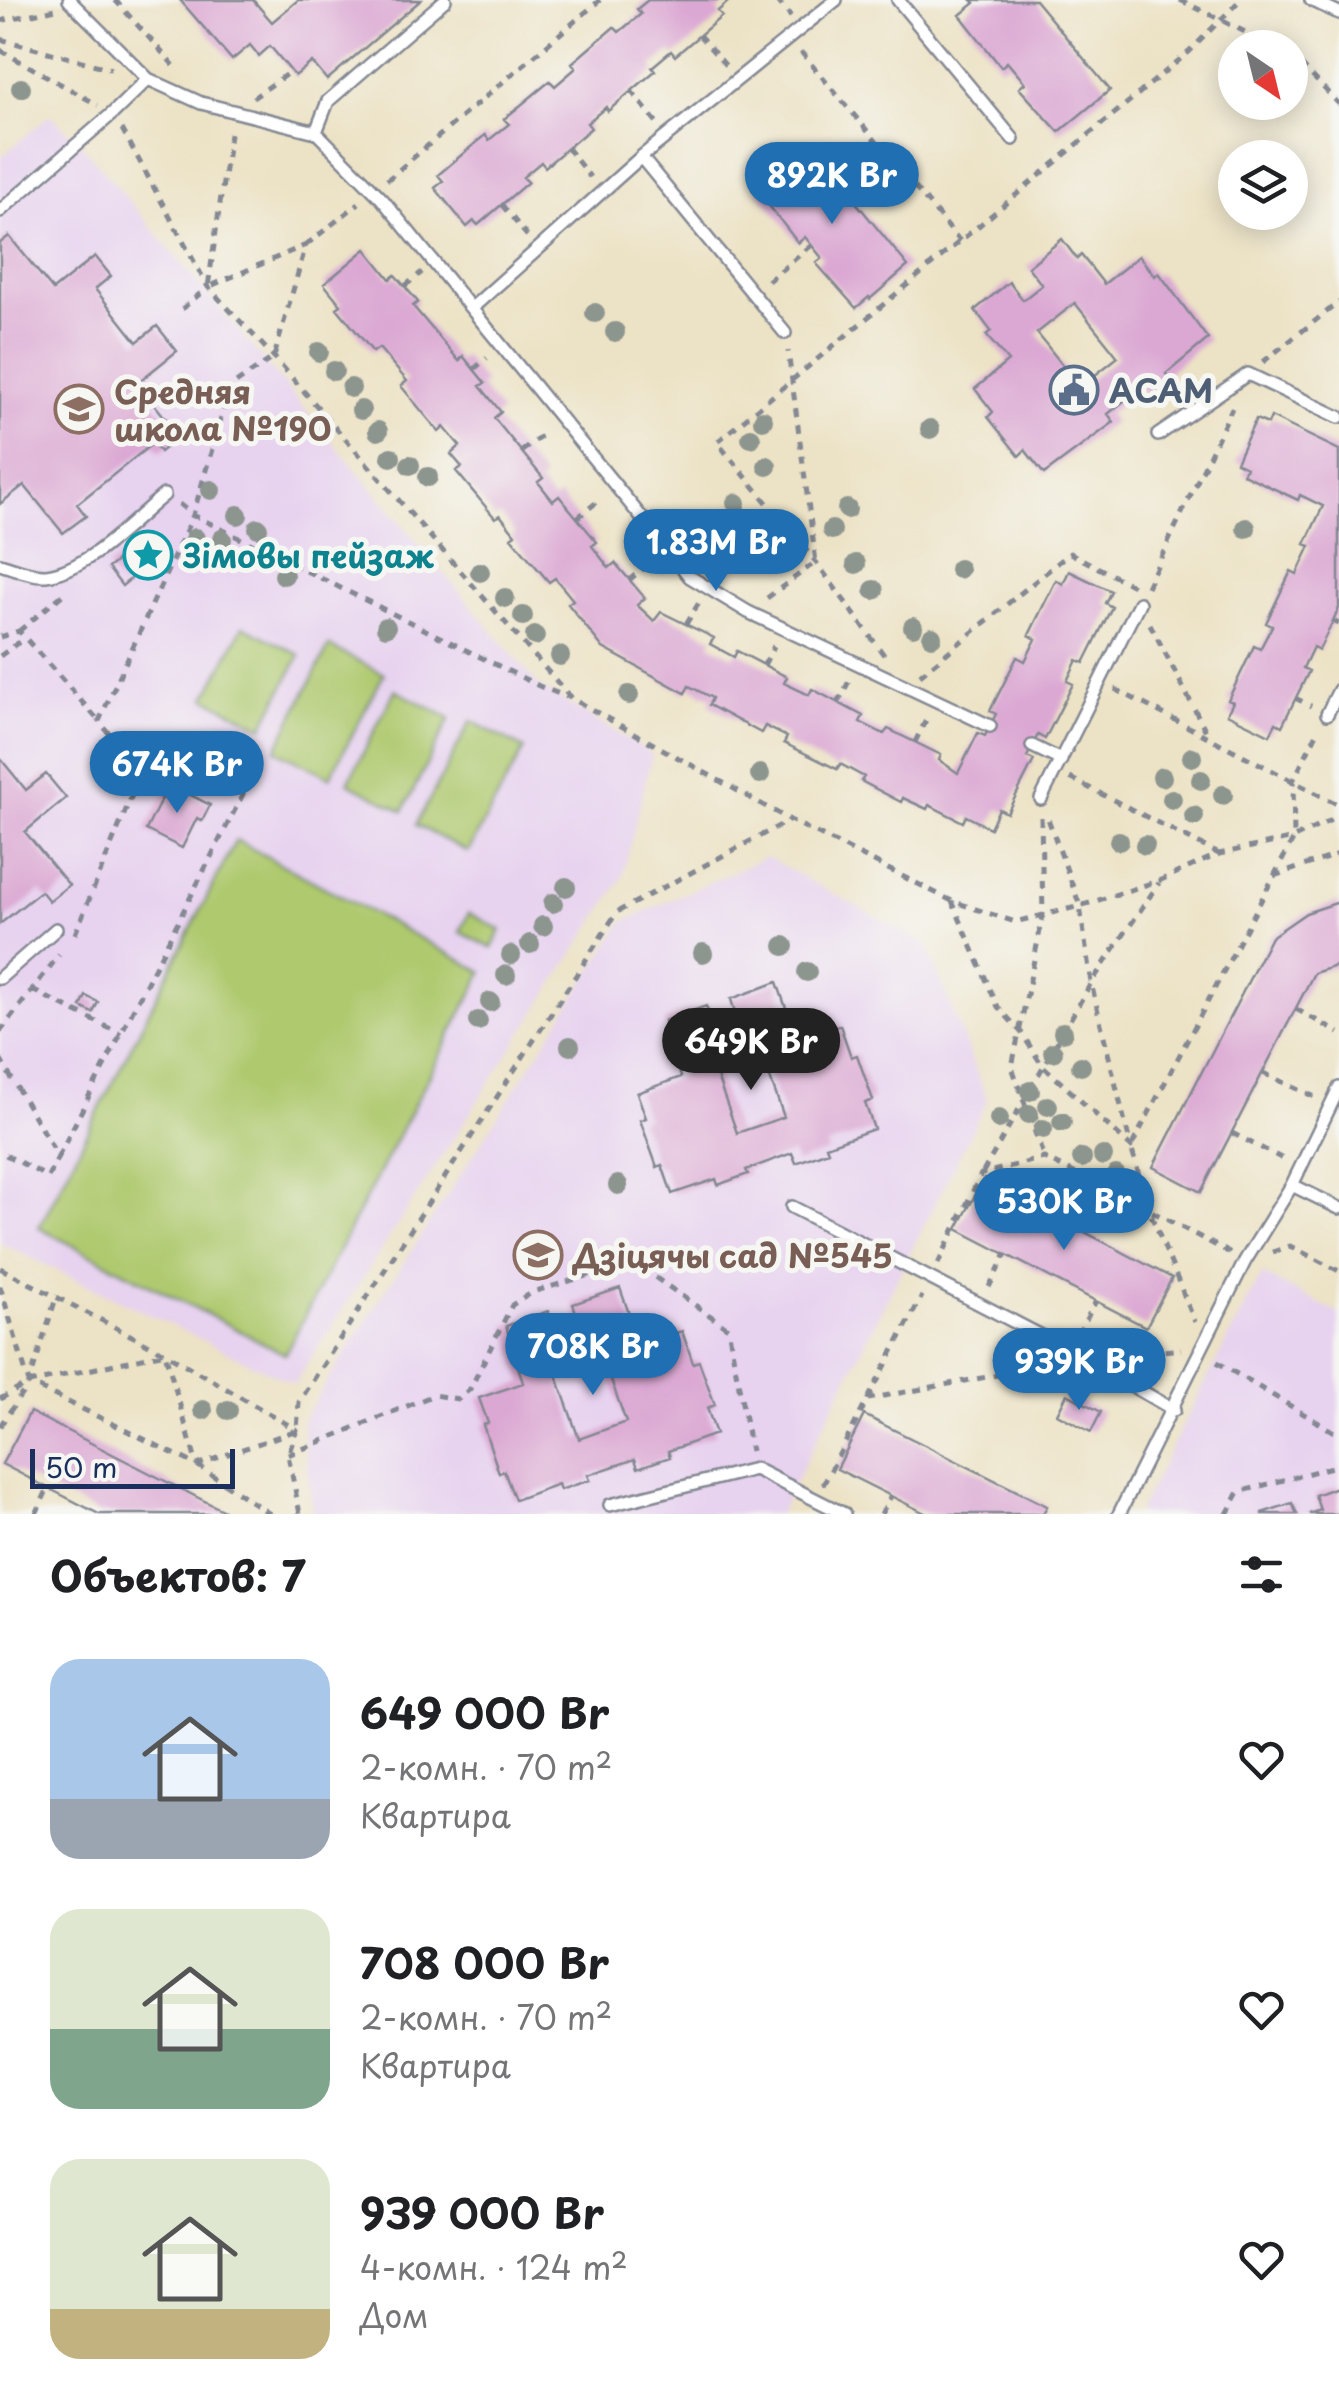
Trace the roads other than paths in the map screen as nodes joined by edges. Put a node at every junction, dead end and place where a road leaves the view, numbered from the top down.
1 (445, 0) edge
2 (836, 0) edge
3 (898, 0) edge
4 (1311, 0) edge
5 (72, 2) edge
6 (1339, 14) edge
7 (148, 79) junction
8 (316, 132) junction
9 (1014, 140) dead end
10 (641, 157) junction
11 (0, 210) edge
12 (472, 307) junction
13 (785, 333) road end
14 (1339, 417) edge
15 (1158, 435) dead end
16 (164, 494) dead end
17 (0, 564) edge
18 (1140, 603) road end
19 (1339, 690) edge
20 (1327, 714) road end
21 (990, 726) dead end
22 (1032, 746) dead end
23 (1058, 766) junction
24 (1041, 799) road end
25 (56, 929) dead end
26 (0, 978) edge
27 (1339, 1088) edge
28 (1335, 1106) edge
29 (1292, 1185) junction
30 (792, 1206) dead end
31 (1339, 1208) edge
32 (1174, 1410) junction
33 (610, 1504) dead end
34 (844, 1514) edge
35 (1119, 1514) edge

1 - 8 lane
2 - 10 lane
3 - 9 lane
4 - 6 lane
5 - 7 lane
7 - 8 lane
7 - 11 lane
8 - 12 lane
10 - 12 lane
10 - 13 lane
12 - 21 lane
14 - 15 lane
16 - 17 lane
18 - 23 lane
19 - 20 lane
22 - 23 lane
23 - 24 lane
25 - 26 lane
27 - 28 lane
28 - 29 lane
29 - 31 lane
29 - 32 lane
30 - 32 lane
32 - 35 lane
33 - 34 lane

